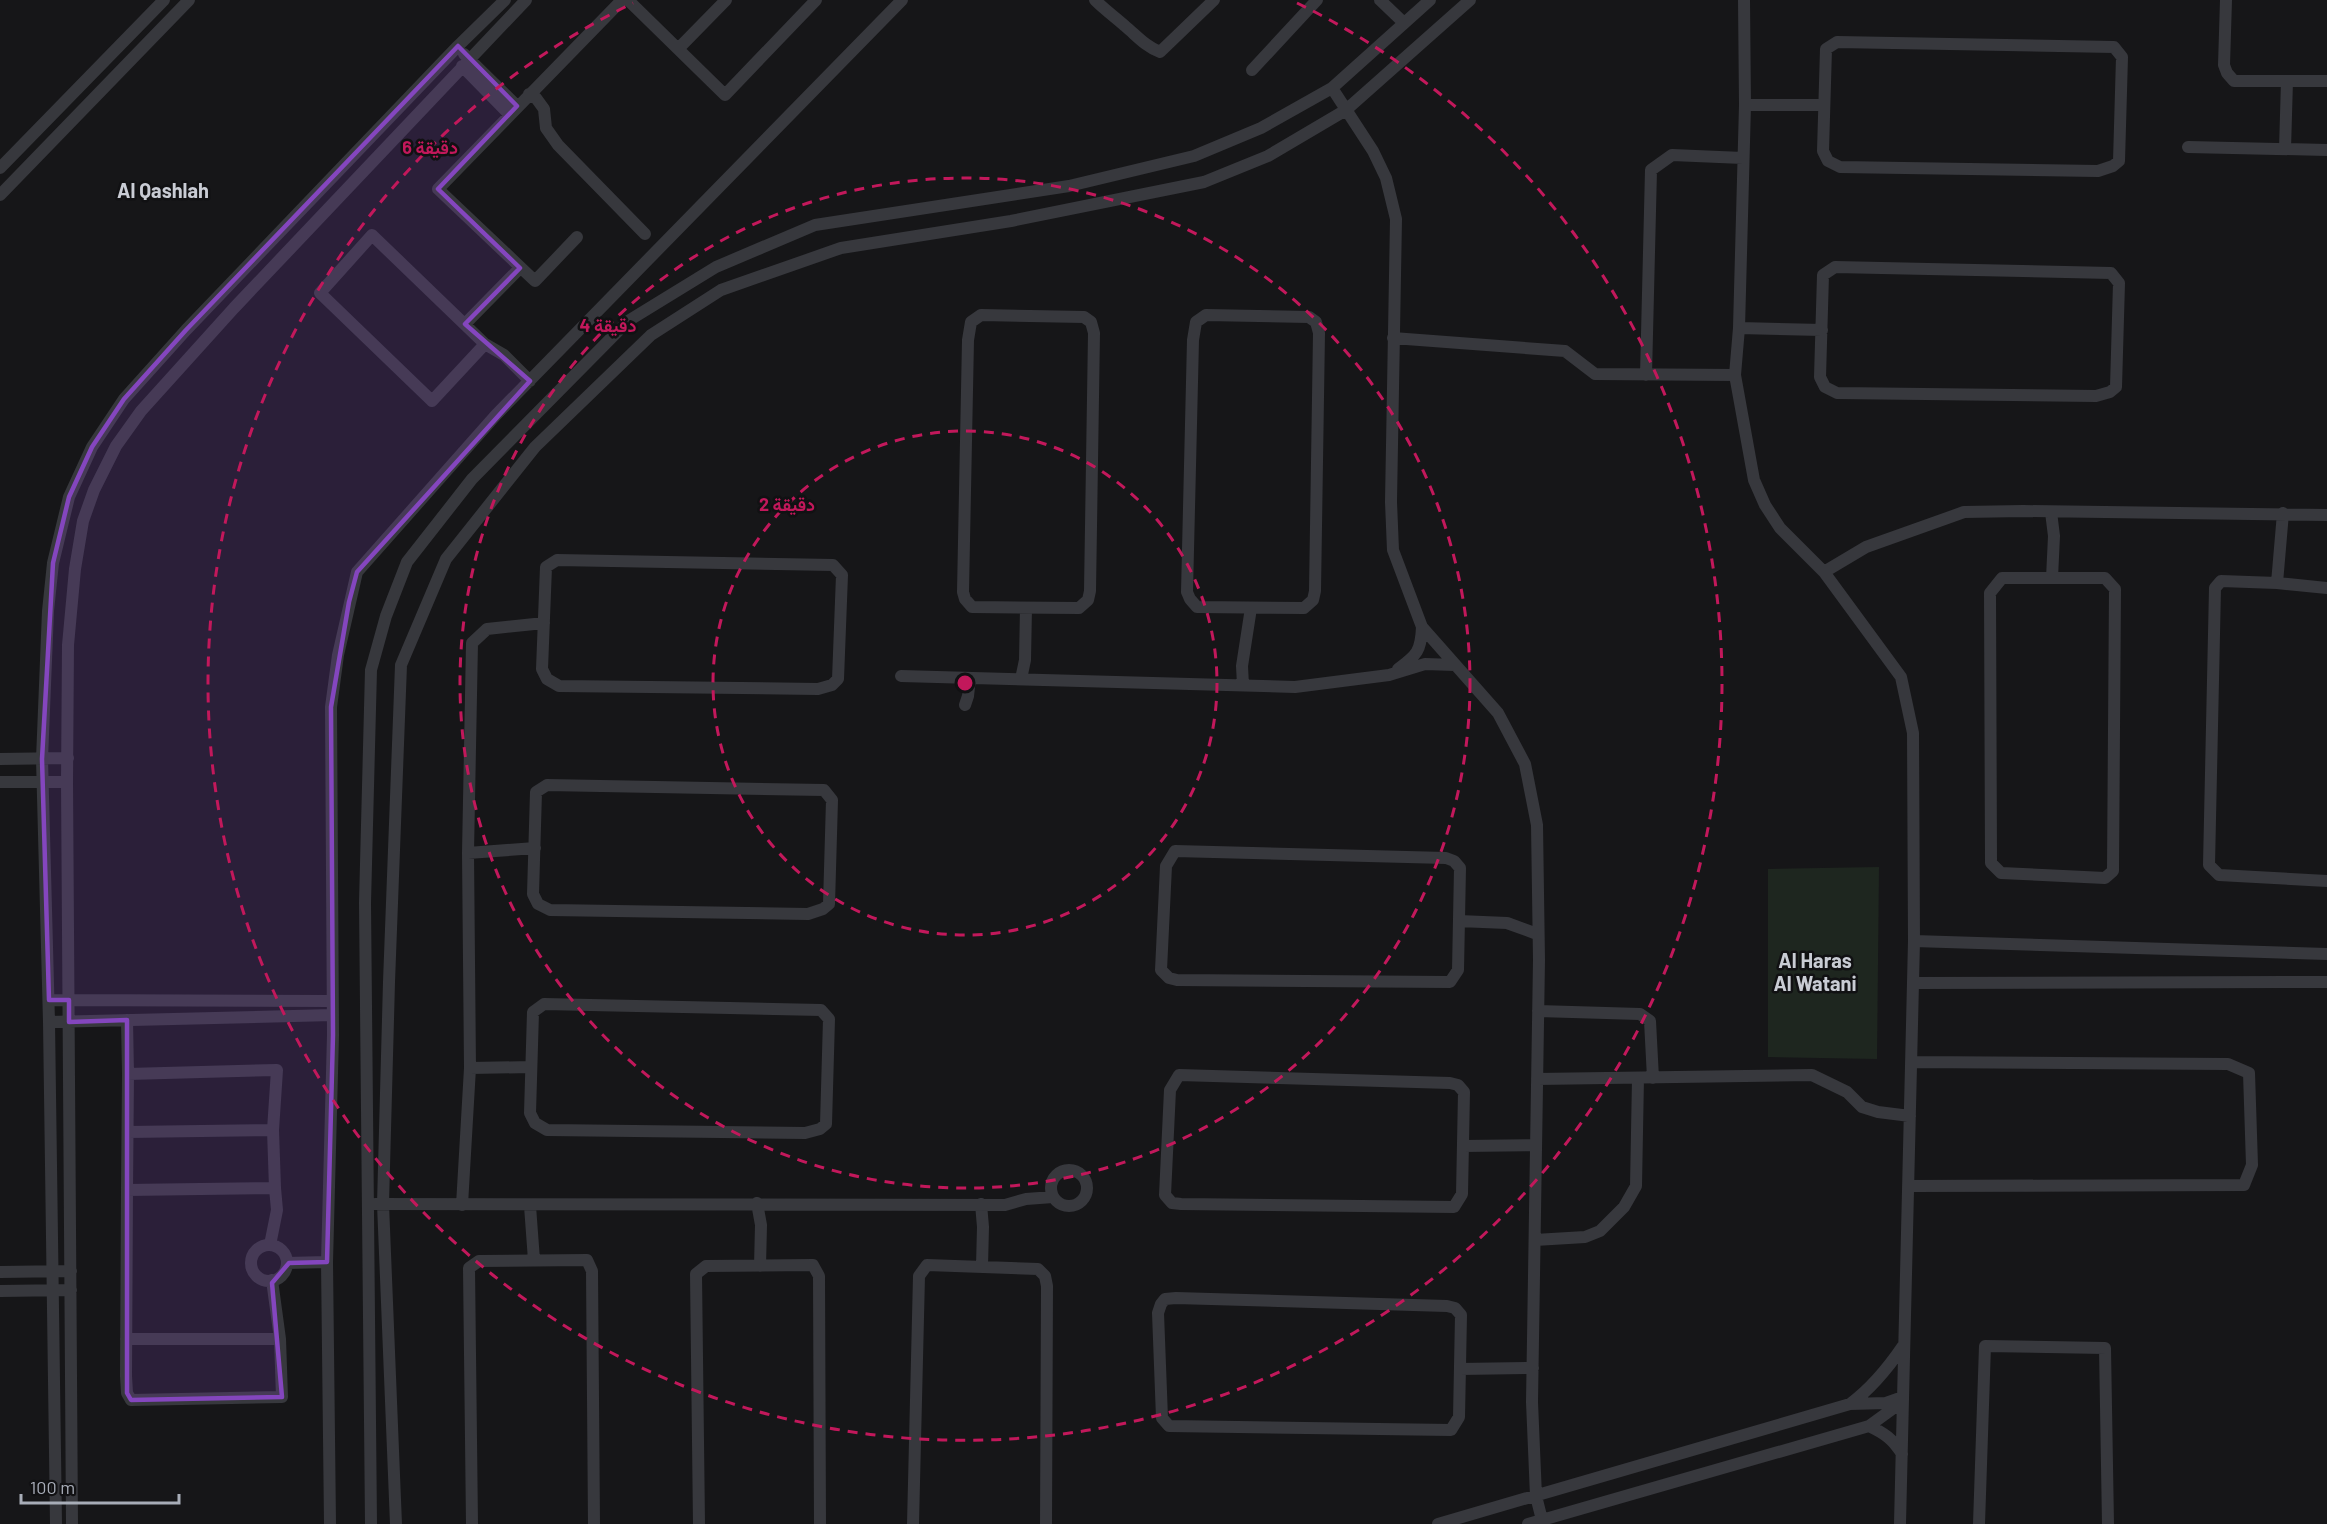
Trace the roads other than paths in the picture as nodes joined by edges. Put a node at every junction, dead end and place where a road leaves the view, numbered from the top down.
1 (164, 0) edge
2 (189, 0) edge
3 (506, 0) edge
4 (526, 0) edge
5 (622, 0) edge
6 (628, 0) edge
7 (726, 0) edge
8 (816, 0) edge
9 (902, 0) edge
10 (1095, 0) edge
11 (1214, 0) edge
12 (1317, 0) edge
13 (1380, 0) edge
14 (1430, 0) edge
15 (1470, 0) edge
16 (1744, 0) edge
17 (2226, 0) edge
18 (1404, 24) junction
19 (458, 46) junction
20 (678, 49) junction
21 (465, 62) junction
22 (1252, 70) dead end
23 (2288, 81) junction
24 (2327, 81) edge
25 (1332, 88) junction
26 (529, 94) junction
27 (1745, 105) junction
28 (1824, 105) junction
29 (514, 110) junction
30 (1346, 110) junction
31 (2188, 147) dead end
32 (2284, 149) junction
33 (2327, 150) edge
34 (1743, 158) junction
35 (0, 168) edge
36 (3, 187) edge
37 (645, 234) dead end
38 (577, 237) dead end
39 (520, 268) junction
40 (465, 324) junction
41 (1738, 328) junction
42 (1822, 330) junction
43 (1393, 338) junction
44 (485, 344) junction
45 (1646, 375) junction
46 (1735, 375) junction
47 (530, 381) junction
48 (2051, 512) junction
49 (2283, 513) junction
50 (2327, 515) edge
51 (1824, 572) junction
52 (2052, 578) junction
53 (2277, 583) junction
54 (2327, 588) edge
55 (1026, 608) junction
56 (1251, 608) junction
57 (544, 623) junction
58 (1422, 627) junction
59 (1455, 665) junction
60 (1389, 675) junction
61 (901, 676) dead end
62 (970, 678) junction
63 (1021, 679) junction
64 (1243, 685) junction
65 (965, 705) dead end
66 (68, 758) junction
67 (0, 759) edge
68 (42, 759) junction
69 (0, 782) edge
70 (42, 782) junction
71 (67, 782) junction
72 (535, 848) junction
73 (468, 853) junction
74 (2327, 881) edge
75 (1459, 921) junction
76 (1537, 934) junction
77 (1914, 941) junction
78 (2327, 954) edge
79 (2327, 982) edge
80 (1913, 983) junction
81 (49, 1000) junction
82 (69, 1000) junction
83 (332, 1001) junction
84 (1538, 1011) junction
85 (333, 1015) junction
86 (127, 1020) junction
87 (49, 1022) junction
88 (69, 1022) junction
89 (1911, 1062) junction
90 (531, 1067) junction
91 (470, 1068) junction
92 (128, 1074) junction
93 (1638, 1078) junction
94 (1653, 1078) junction
95 (1537, 1079) junction
96 (1910, 1116) junction
97 (273, 1130) junction
98 (128, 1131) junction
99 (1536, 1145) junction
100 (1463, 1146) junction
101 (1908, 1186) junction
102 (275, 1188) junction
103 (127, 1191) junction
104 (1053, 1197) dead end
105 (757, 1203) junction
106 (368, 1204) junction
107 (383, 1204) junction
108 (981, 1204) junction
109 (462, 1205) junction
110 (530, 1206) junction
111 (1535, 1240) junction
112 (270, 1245) junction
113 (534, 1260) junction
114 (327, 1262) junction
115 (287, 1263) junction
116 (760, 1266) junction
117 (982, 1266) junction
118 (71, 1271) junction
119 (0, 1272) edge
120 (51, 1272) junction
121 (272, 1280) junction
122 (51, 1290) junction
123 (70, 1290) junction
124 (0, 1291) edge
125 (126, 1339) junction
126 (280, 1339) junction
127 (1904, 1345) junction
128 (1533, 1368) junction
129 (1460, 1369) junction
130 (1903, 1399) junction
131 (1850, 1404) junction
132 (1869, 1426) junction
133 (1902, 1454) junction
134 (1536, 1496) junction
135 (1542, 1520) junction
136 (56, 1524) edge
137 (72, 1524) edge
138 (330, 1524) edge
139 (371, 1524) edge
140 (396, 1524) edge
141 (472, 1524) edge
142 (594, 1524) edge
143 (699, 1524) edge
144 (820, 1524) edge
145 (913, 1524) edge
146 (1046, 1524) edge
147 (1438, 1524) edge
148 (1528, 1524) edge
149 (1900, 1524) edge
150 (1979, 1524) edge
151 (2108, 1524) edge

1 - 35 street
2 - 36 street
3 - 19 street
4 - 21 street
5 - 26 street
6 - 20 street
7 - 20 street
8 - 20 street
9 - 47 street
10 - 11 street
12 - 22 street
13 - 18 street
14 - 18 street
15 - 30 street
16 - 27 street
17 - 23 street
18 - 25 street
19 - 21 street
19 - 68 street
21 - 29 street
21 - 66 street
23 - 24 street
23 - 32 street
25 - 30 street
25 - 106 street
26 - 29 street
26 - 37 street
27 - 28 street
27 - 34 street
28 - 28 street
29 - 39 street
30 - 43 street
30 - 107 street
31 - 32 street
32 - 33 street
34 - 41 street
34 - 45 street
38 - 39 street
39 - 40 street
40 - 44 street
40 - 44 street
41 - 42 street
41 - 46 street
42 - 42 street
43 - 45 street
43 - 58 street
44 - 47 street
45 - 46 street
46 - 51 street
47 - 83 street
48 - 49 street
48 - 51 street
48 - 52 street
49 - 50 street
49 - 53 street
51 - 77 street
52 - 52 street
53 - 54 street
53 - 74 street
55 - 55 street
55 - 63 street
56 - 56 street
56 - 64 street
57 - 57 street
57 - 73 street
58 - 59 street
58 - 60 street
59 - 60 street
59 - 76 street
60 - 64 street
61 - 62 street
62 - 63 street
62 - 65 street
63 - 64 street
66 - 68 street
66 - 71 street
67 - 68 street
68 - 70 street
69 - 70 street
70 - 71 street
70 - 81 street
71 - 82 street
72 - 72 street
72 - 73 street
73 - 91 street
75 - 75 street
75 - 76 street
76 - 84 street
77 - 78 street
77 - 80 street
79 - 80 street
80 - 89 street
81 - 82 street
81 - 87 street
82 - 83 street
82 - 88 street
83 - 85 street
84 - 94 street
84 - 95 street
85 - 86 street
85 - 114 street
86 - 88 street
86 - 92 street
87 - 88 street
87 - 120 street
88 - 118 street
89 - 96 street
89 - 101 street
90 - 90 street
90 - 91 street
91 - 109 street
92 - 97 street
92 - 98 street
93 - 94 street
93 - 95 street
93 - 111 street
94 - 96 street
95 - 99 street
96 - 101 street
97 - 98 street
97 - 102 street
98 - 103 street
99 - 100 street
99 - 111 street
100 - 100 street
101 - 127 street
102 - 103 street
102 - 112 street
103 - 125 street
104 - 108 street
105 - 108 street
105 - 110 street
105 - 116 street
106 - 107 street
106 - 139 street
107 - 109 street
107 - 140 street
108 - 117 street
109 - 110 street
110 - 113 street
111 - 128 street
112 - 115 street
112 - 121 street
113 - 141 street
113 - 142 street
114 - 115 street
114 - 138 street
115 - 121 street
116 - 143 street
116 - 144 street
117 - 145 street
117 - 146 street
118 - 120 street
118 - 123 street
119 - 120 street
120 - 122 street
121 - 126 street
122 - 123 street
122 - 124 street
122 - 136 street
123 - 137 street
125 - 126 street
125 - 126 street
127 - 130 street
127 - 131 street
128 - 129 street
128 - 134 street
129 - 129 street
130 - 131 street
130 - 132 street
130 - 133 street
131 - 134 street
132 - 133 street
132 - 135 street
133 - 149 street
134 - 135 street
134 - 147 street
135 - 148 street
150 - 151 street

